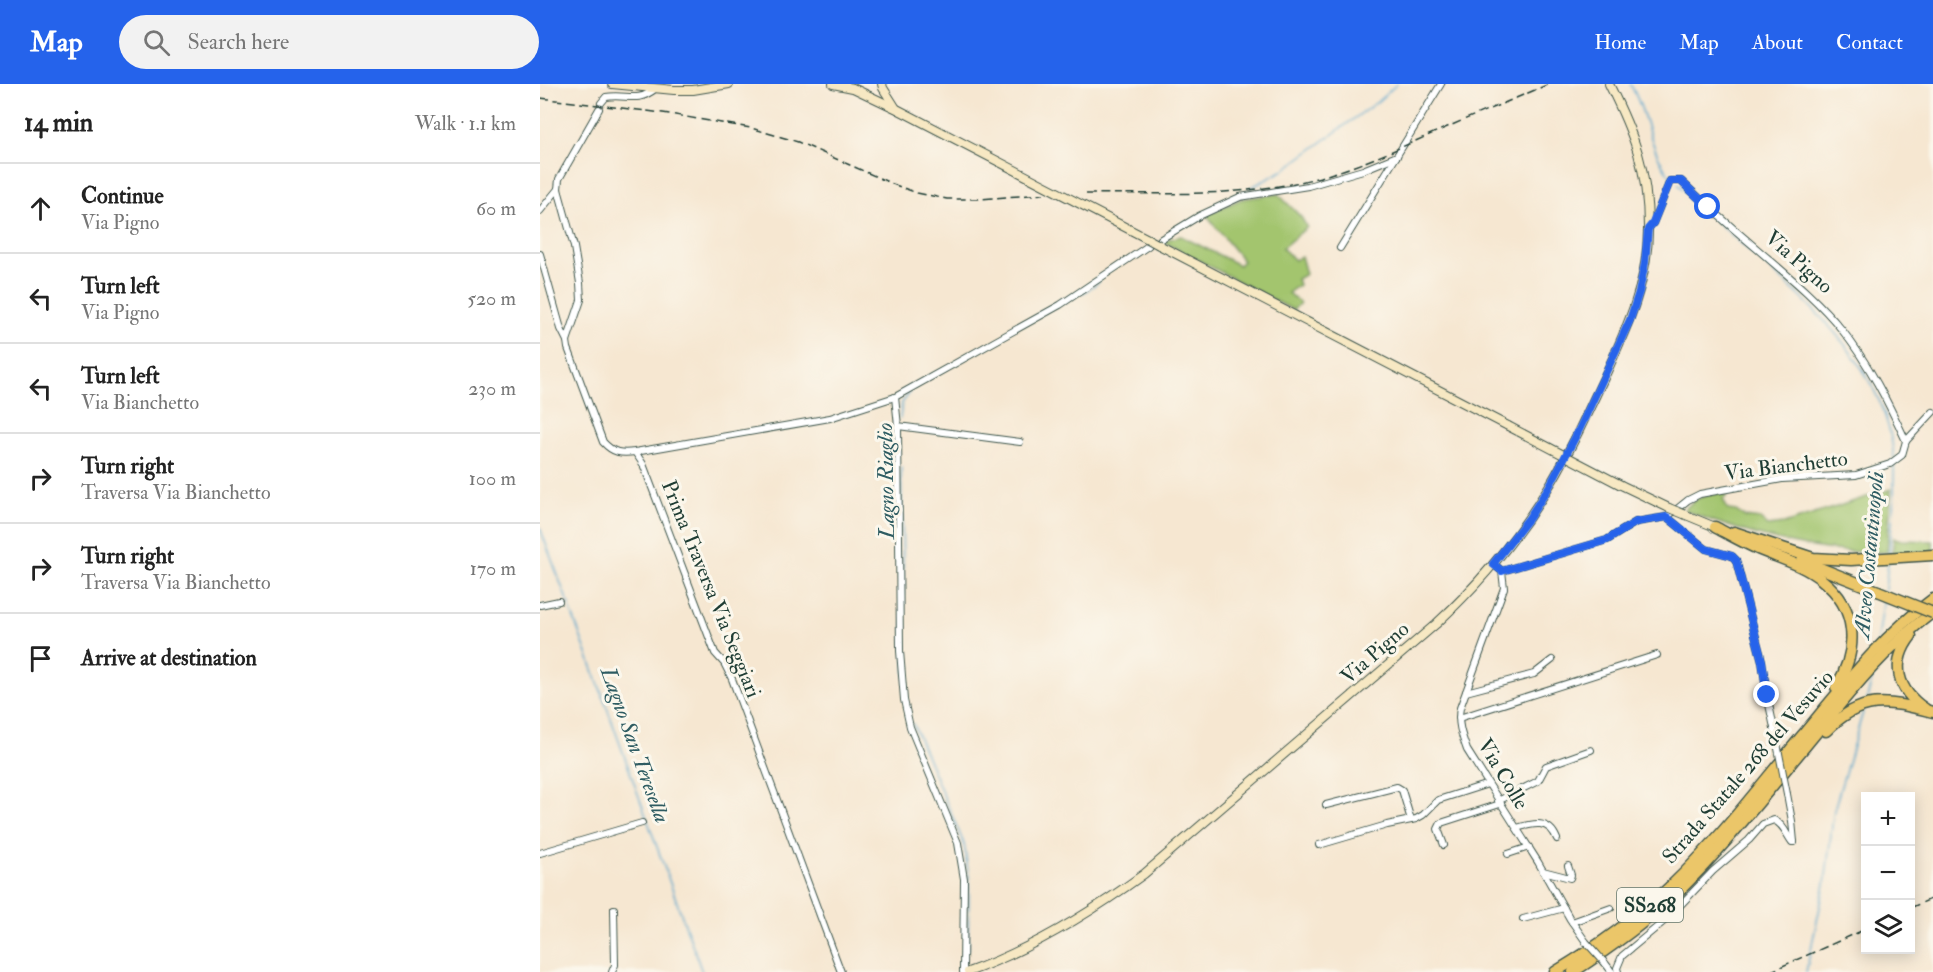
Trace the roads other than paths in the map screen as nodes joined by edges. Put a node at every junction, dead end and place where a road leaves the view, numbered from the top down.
1 (615, 84) edge
2 (729, 84) edge
3 (833, 84) edge
4 (882, 84) edge
5 (1441, 84) edge
6 (1609, 84) edge
7 (854, 85) edge
8 (634, 86) junction
9 (654, 89) junction
10 (627, 96) junction
11 (897, 110) junction
12 (1397, 156) junction
13 (1673, 173) dead end
14 (1670, 181) junction
15 (558, 189) junction
16 (540, 211) edge
17 (1648, 229) junction
18 (1160, 242) junction
19 (1148, 243) junction
20 (1340, 248) dead end
21 (540, 254) edge
22 (567, 341) junction
23 (894, 397) junction
24 (1933, 412) edge
25 (898, 426) junction
26 (1906, 441) junction
27 (1020, 442) dead end
28 (635, 452) junction
29 (1668, 513) junction
30 (1715, 527) junction
31 (1933, 555) edge
32 (1493, 564) junction
33 (1502, 571) junction
34 (1933, 599) edge
35 (559, 602) dead end
36 (540, 605) edge
37 (1933, 614) edge
38 (1656, 655) dead end
39 (1877, 655) junction
40 (1552, 660) dead end
41 (1466, 692) junction
42 (1930, 711) edge
43 (1459, 718) junction
44 (1591, 750) dead end
45 (1777, 780) junction
46 (1488, 784) junction
47 (1761, 785) junction
48 (1499, 802) junction
49 (1326, 805) dead end
50 (1411, 820) junction
51 (642, 824) dead end
52 (1517, 828) junction
53 (1557, 839) dead end
54 (1319, 845) dead end
55 (1444, 845) dead end
56 (1529, 847) junction
57 (540, 853) edge
58 (1508, 854) dead end
59 (1568, 866) dead end
60 (1543, 871) junction
61 (614, 909) dead end
62 (1564, 909) junction
63 (1611, 909) dead end
64 (1523, 919) dead end
65 (1572, 922) junction
66 (986, 969) edge
67 (612, 972) edge
68 (842, 972) edge
69 (963, 972) edge
70 (968, 972) edge
71 (1555, 972) edge
72 (1573, 972) edge
73 (1612, 972) edge
74 (1618, 972) edge

1 - 8 street
2 - 9 street
3 - 7 street
4 - 11 street
5 - 12 street
6 - 17 street, Via Pigno
7 - 11 street
8 - 9 street
8 - 10 street
9 - 10 street
10 - 15 street
11 - 19 street
12 - 18 street
12 - 20 street
13 - 14 street
14 - 17 street, Via Pigno
14 - 26 street, Via Pigno
15 - 16 street
15 - 22 street
17 - 32 street, Via Pigno
18 - 19 street, bridge
18 - 29 street, bridge
19 - 23 street
21 - 22 street
22 - 28 street
23 - 25 street
23 - 28 street
24 - 26 street, Via Bianchetto
25 - 27 street
25 - 69 street
26 - 29 street, Via Bianchetto
28 - 68 street, Prima Traversa Via Seggiari
29 - 30 street, bridge
29 - 33 street, Via Bianchetto
29 - 74 street, bridge
30 - 31 highway
30 - 37 highway, bridge
30 - 47 highway
32 - 33 street
32 - 66 street, Via Pigno
33 - 41 street, Via Colle
34 - 39 highway, Strada Statale 268 del Vesuvio / SS268
35 - 36 street
37 - 39 highway, Strada Statale 268 del Vesuvio / SS268
37 - 42 highway
38 - 43 street
39 - 45 highway, Strada Statale 268 del Vesuvio / SS268
39 - 47 highway, Strada Statale 268 del Vesuvio / SS268
40 - 41 street
41 - 43 street, Via Colle
42 - 45 highway
43 - 46 street, Via Colle
44 - 48 street
45 - 72 highway, Strada Statale 268 del Vesuvio / SS268
46 - 48 street, Via Colle
46 - 50 street
47 - 71 highway, Strada Statale 268 del Vesuvio / SS268
48 - 52 street, Via Colle
48 - 55 street
49 - 50 street
50 - 54 street
51 - 57 street
52 - 53 street
52 - 56 street, Via Colle
56 - 58 street
56 - 60 street, Via Colle
59 - 60 street
60 - 62 street, Via Colle
61 - 67 street
62 - 64 street
62 - 65 street, Via Colle
63 - 65 street
65 - 73 street, Via Colle, bridge
66 - 70 street, Via Pigno

